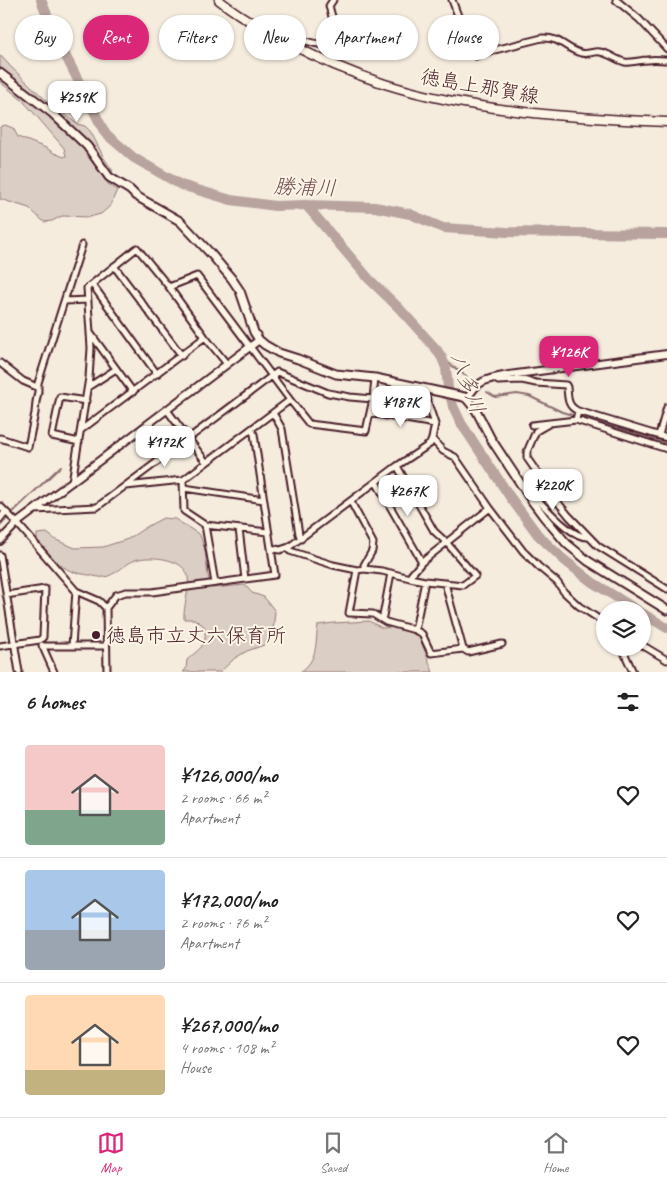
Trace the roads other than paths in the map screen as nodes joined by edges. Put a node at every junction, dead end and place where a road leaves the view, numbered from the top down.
1 (219, 0) edge
2 (333, 0) edge
3 (452, 0) edge
4 (616, 0) edge
5 (244, 18) edge
6 (306, 41) edge
7 (667, 49) edge
8 (306, 52) edge
9 (667, 60) edge
10 (0, 73) edge
11 (667, 122) edge
12 (82, 245) dead end
13 (114, 266) junction
14 (92, 284) junction
15 (169, 287) junction
16 (88, 300) junction
17 (65, 301) junction
18 (90, 333) junction
19 (205, 337) junction
20 (259, 340) junction
21 (250, 347) junction
22 (667, 354) edge
23 (182, 356) junction
24 (0, 364) edge
25 (227, 364) junction
26 (116, 369) junction
27 (157, 374) junction
28 (272, 376) junction
29 (375, 378) junction
30 (494, 378) junction
31 (37, 387) junction
32 (88, 387) junction
33 (426, 389) junction
34 (133, 392) junction
35 (466, 398) junction
36 (373, 399) junction
37 (290, 400) junction
38 (86, 401) junction
39 (667, 407) edge
40 (167, 410) junction
41 (272, 413) junction
42 (370, 413) junction
43 (577, 415) junction
44 (550, 423) junction
45 (436, 424) junction
46 (532, 425) dead end
47 (251, 429) junction
48 (80, 431) junction
49 (659, 435) junction
50 (0, 438) edge
51 (667, 438) edge
52 (188, 439) junction
53 (432, 439) junction
54 (79, 442) junction
55 (667, 449) edge
56 (206, 462) junction
57 (397, 466) junction
58 (183, 480) junction
59 (72, 482) junction
60 (376, 482) junction
61 (125, 486) junction
62 (184, 488) junction
63 (264, 500) junction
64 (532, 501) junction
65 (351, 502) junction
66 (0, 506) edge
67 (490, 508) junction
68 (34, 510) junction
69 (5, 512) junction
70 (0, 519) edge
71 (17, 524) junction
72 (205, 525) junction
73 (238, 528) junction
74 (268, 532) junction
75 (589, 537) junction
76 (301, 539) junction
77 (0, 541) edge
78 (446, 542) junction
79 (271, 548) junction
80 (287, 548) junction
81 (0, 555) edge
82 (422, 562) junction
83 (357, 570) junction
84 (364, 570) junction
85 (391, 573) junction
86 (410, 578) junction
87 (245, 579) junction
88 (425, 581) junction
89 (214, 583) junction
90 (446, 583) junction
91 (667, 589) edge
92 (76, 591) junction
93 (6, 595) junction
94 (106, 608) junction
95 (667, 610) edge
96 (596, 618) edge
97 (381, 619) junction
98 (415, 630) junction
99 (40, 640) junction
100 (14, 644) junction
101 (502, 644) dead end
102 (0, 646) edge
103 (42, 646) junction
104 (72, 646) junction
105 (106, 646) junction
106 (463, 649) junction
107 (651, 650) edge
108 (626, 656) edge
109 (667, 660) edge
110 (19, 672) edge
111 (54, 672) edge
112 (107, 672) edge
113 (633, 672) edge

1 - 5 main road, 徳島上那賀線
2 - 6 street
3 - 9 street
4 - 7 street
8 - 11 main road, 徳島上那賀線
10 - 20 main road
12 - 17 street
13 - 14 street
13 - 15 street
13 - 23 street
14 - 16 street
14 - 27 street
15 - 19 street
15 - 21 street
16 - 17 street
16 - 18 street
17 - 31 street
18 - 26 street
18 - 32 street
19 - 23 street
19 - 25 street
20 - 21 street
20 - 29 main road
21 - 25 street
21 - 28 street
22 - 30 street
23 - 27 street
24 - 31 street
25 - 40 street
26 - 32 street
26 - 34 street
27 - 34 street
28 - 36 street
28 - 37 street
28 - 52 street
29 - 33 main road
29 - 36 street
30 - 35 street
30 - 43 street
31 - 50 street
32 - 38 street
33 - 35 main road
33 - 45 street
34 - 48 street
35 - 64 main road
36 - 42 street
37 - 41 street
37 - 42 street
38 - 48 street
38 - 54 street
39 - 49 street
40 - 52 street
40 - 59 street
41 - 47 street
41 - 76 street
42 - 45 street
43 - 44 street
43 - 49 street
43 - 55 street
44 - 46 street
44 - 75 street
45 - 53 street
47 - 56 street
47 - 63 street
48 - 54 street
49 - 51 street
52 - 56 street
52 - 61 street
53 - 57 street
53 - 67 street
54 - 59 street
56 - 58 street
57 - 60 street
57 - 78 street
58 - 61 street
58 - 62 street
59 - 68 street
60 - 65 street
60 - 82 street
61 - 68 street
62 - 63 street
62 - 72 street
63 - 74 street
64 - 75 street
64 - 95 main road
65 - 76 street
65 - 84 street
66 - 69 street
67 - 78 street
67 - 96 street
68 - 71 street
69 - 70 street
69 - 71 street
71 - 77 street
71 - 92 street
72 - 73 street
72 - 89 street
73 - 74 street
73 - 87 street
74 - 79 street
75 - 91 street
76 - 80 street
78 - 82 street
78 - 90 street
79 - 80 street
79 - 87 street
80 - 83 street
81 - 93 street
82 - 86 street
83 - 84 street
83 - 97 street
84 - 85 street
85 - 86 street
85 - 97 street
86 - 88 street
87 - 89 street
88 - 90 street
88 - 98 street
89 - 94 street
90 - 106 street
92 - 94 street
92 - 104 street
93 - 99 street
93 - 100 street
94 - 105 street
97 - 98 street
98 - 106 street
99 - 100 street
99 - 103 street
100 - 102 street
100 - 110 street
101 - 106 street
103 - 104 street
103 - 111 street
104 - 105 street
105 - 112 street
107 - 109 street
108 - 113 street

